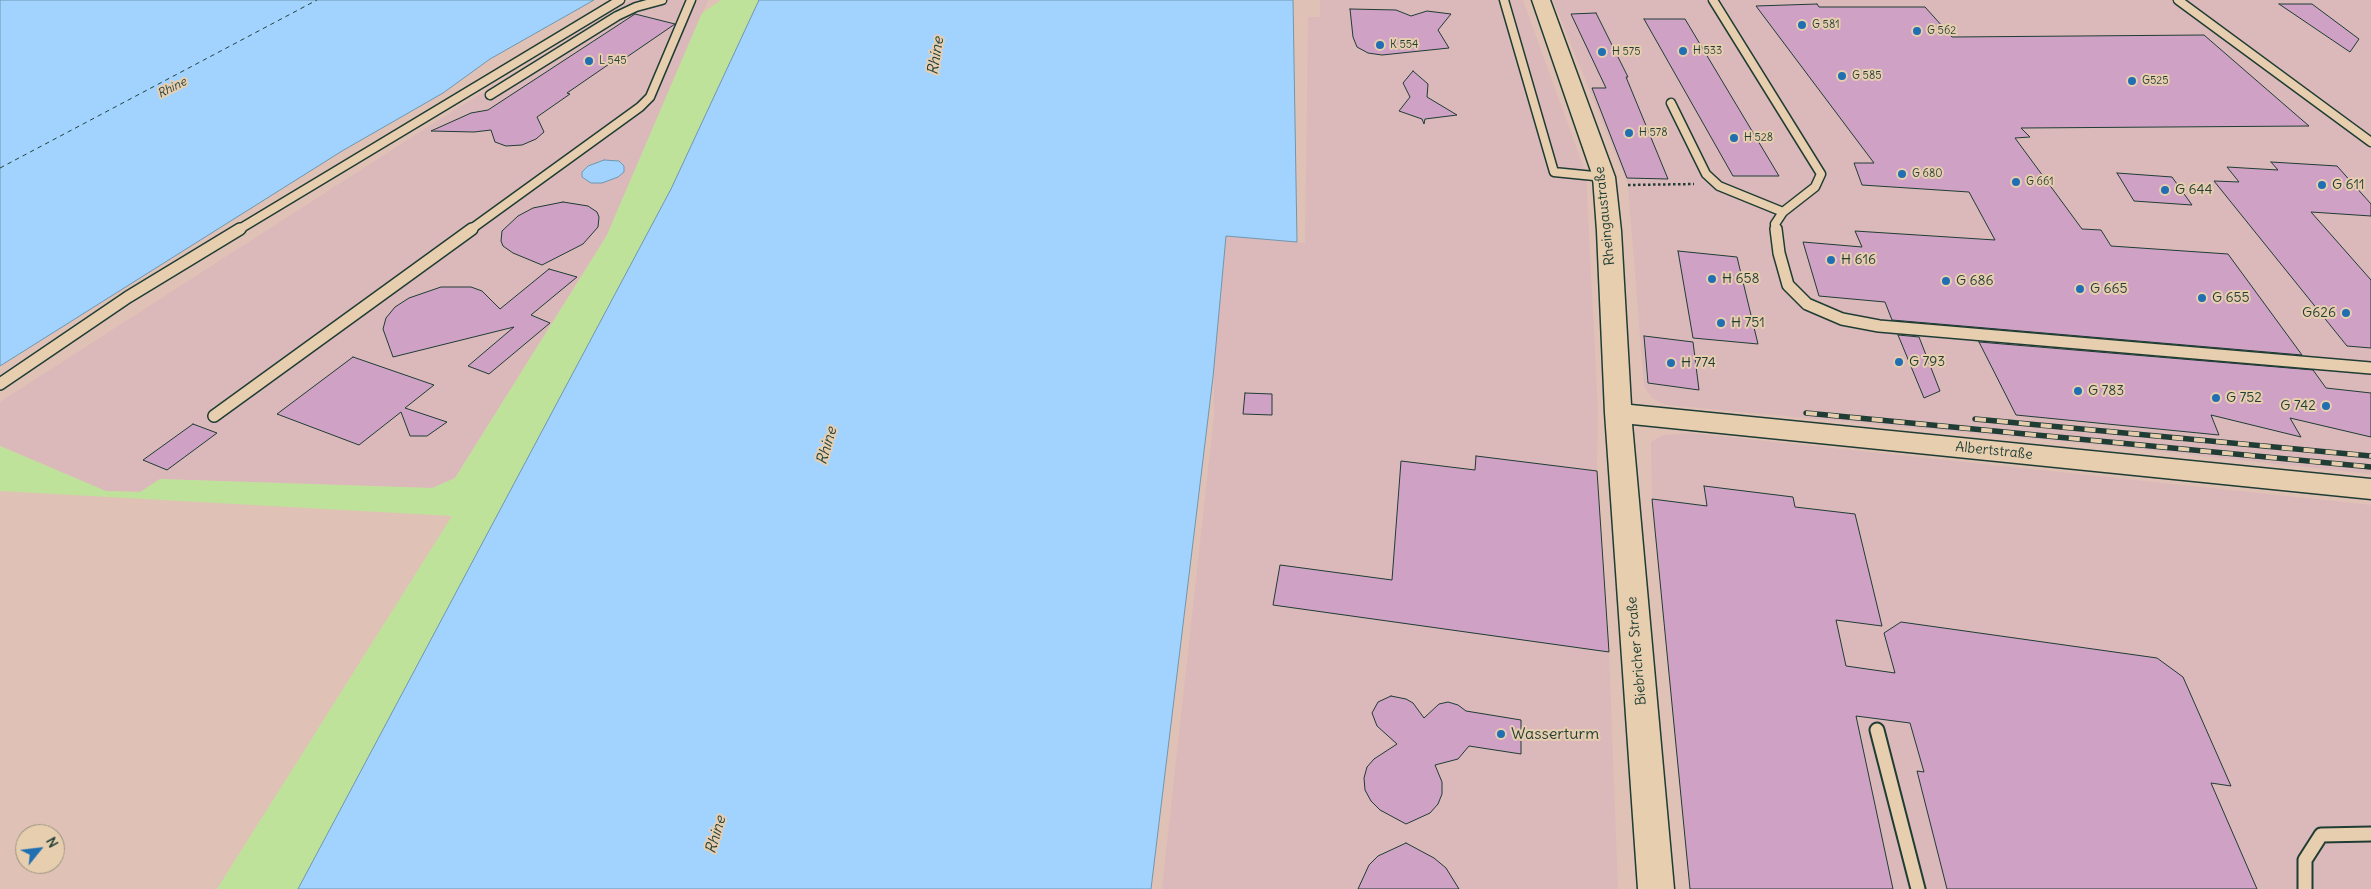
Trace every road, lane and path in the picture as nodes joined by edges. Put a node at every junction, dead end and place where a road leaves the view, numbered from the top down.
1 (620, 0) edge
2 (662, 0) edge
3 (691, 0) edge
4 (1504, 0) edge
5 (1541, 0) edge
6 (1713, 0) edge
7 (2178, 0) edge
8 (490, 96) dead end
9 (1671, 103) dead end
10 (2371, 142) edge
11 (1604, 177) junction
12 (1712, 180) junction
13 (1628, 185) dead end
14 (1783, 212) junction
15 (2371, 368) edge
16 (0, 384) edge
17 (1618, 413) junction
18 (214, 416) dead end
19 (2371, 489) edge
20 (1877, 730) dead end
21 (2371, 834) edge
22 (1656, 889) edge
23 (1918, 889) edge
24 (2305, 889) edge

1 - 16 lane
2 - 8 lane
3 - 18 lane
4 - 11 lane
5 - 11 street, Rheingaustraße
6 - 14 lane
7 - 10 lane
9 - 12 lane
11 - 17 street, Rheingaustraße
12 - 13 path
12 - 14 lane
14 - 15 lane
17 - 19 street, Albertstraße
17 - 22 street, Biebricher Straße
20 - 23 lane
21 - 24 lane

